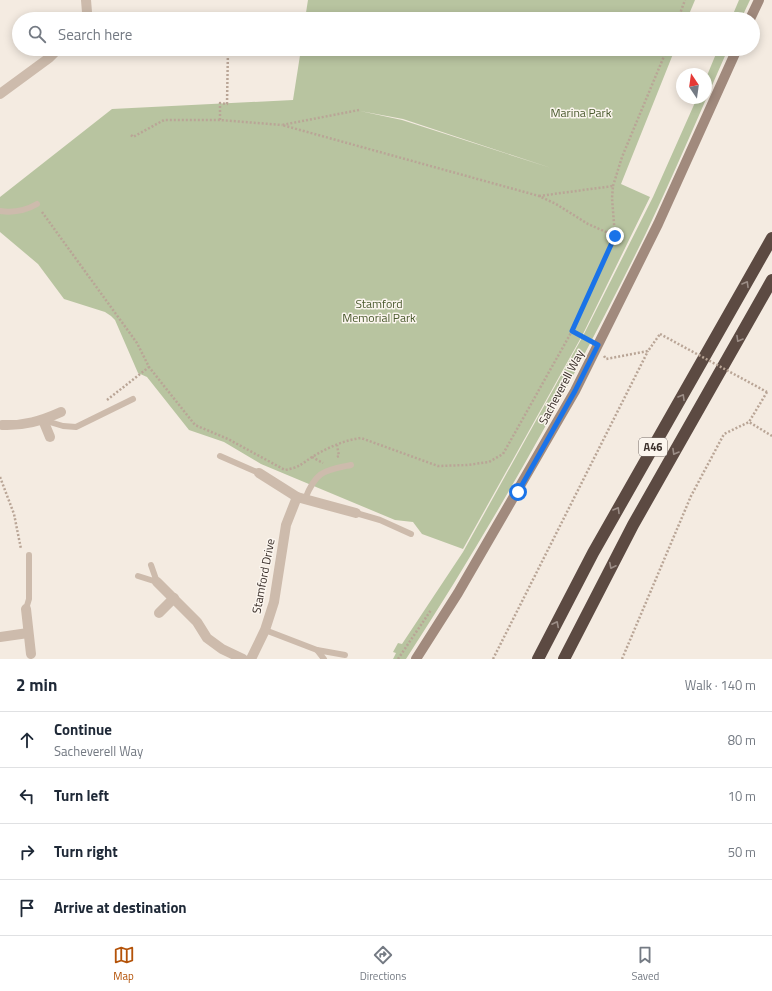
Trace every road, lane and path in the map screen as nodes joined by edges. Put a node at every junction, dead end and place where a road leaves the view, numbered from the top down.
1 (86, 0) edge
2 (685, 0) edge
3 (759, 0) edge
4 (87, 12) edge
5 (681, 12) edge
6 (753, 12) edge
7 (52, 56) edge
8 (228, 56) edge
9 (664, 56) edge
10 (734, 56) edge
11 (0, 94) edge
12 (359, 110) dead end
13 (220, 120) junction
14 (282, 125) junction
15 (131, 135) dead end
16 (613, 186) junction
17 (539, 196) junction
18 (37, 204) joint
19 (0, 211) edge
20 (615, 236) junction
21 (772, 238) edge
22 (772, 280) edge
23 (572, 331) junction
24 (590, 332) dead end
25 (586, 339) junction
26 (598, 345) junction
27 (583, 346) dead end
28 (648, 351) junction
29 (149, 367) junction
30 (565, 381) dead end
31 (134, 399) dead end
32 (554, 401) dead end
33 (101, 403) dead end
34 (61, 412) dead end
35 (43, 420) junction
36 (749, 422) junction
37 (1, 423) edge
38 (772, 436) edge
39 (50, 437) dead end
40 (337, 445) junction
41 (220, 456) dead end
42 (335, 458) dead end
43 (351, 464) dead end
44 (259, 474) joint
45 (0, 477) edge
46 (301, 498) junction
47 (356, 513) joint
48 (411, 534) dead end
49 (22, 555) dead end
50 (29, 555) dead end
51 (151, 565) dead end
52 (138, 576) dead end
53 (157, 582) junction
54 (174, 598) junction
55 (26, 609) joint
56 (432, 609) dead end
57 (159, 613) dead end
58 (266, 630) junction
59 (28, 633) junction
60 (0, 637) edge
61 (317, 650) junction
62 (31, 654) dead end
63 (345, 655) dead end
64 (243, 659) edge
65 (251, 659) edge
66 (324, 659) edge
67 (398, 659) edge
68 (416, 659) edge
69 (493, 659) edge
70 (538, 659) edge
71 (564, 659) edge
72 (622, 659) edge

1 - 4 street
2 - 5 path
3 - 6 street
7 - 11 street
8 - 13 path
9 - 16 path
10 - 26 street, Sacheverell Way
12 - 14 path
13 - 14 path
13 - 15 path
14 - 17 path
16 - 17 path
16 - 20 path
17 - 20 path
18 - 19 lane
18 - 29 path
20 - 23 path
70 -> 21 highway, A46
22 -> 71 highway, A46
23 - 25 path
23 - 40 path
24 - 25 path
25 - 26 path
25 - 27 path
26 - 28 path
26 - 68 street, Sacheverell Way
28 - 36 path, bridge
28 - 69 path
29 - 33 path
29 - 40 path
30 - 32 path
31 - 35 lane
34 - 35 street
35 - 37 street
35 - 39 street
36 - 38 path
36 - 72 path
40 - 42 path
41 - 44 lane
43 - 46 lane
44 - 46 street
45 - 49 path
46 - 47 street
46 - 58 street, Stamford Drive
47 - 48 lane
50 - 55 lane
51 - 53 lane
52 - 53 lane
53 - 54 street
54 - 57 street
54 - 64 street
55 - 59 street
56 - 67 path
58 - 61 lane
58 - 65 street, Stamford Drive
59 - 60 street
59 - 62 street
61 - 63 lane
61 - 66 lane

